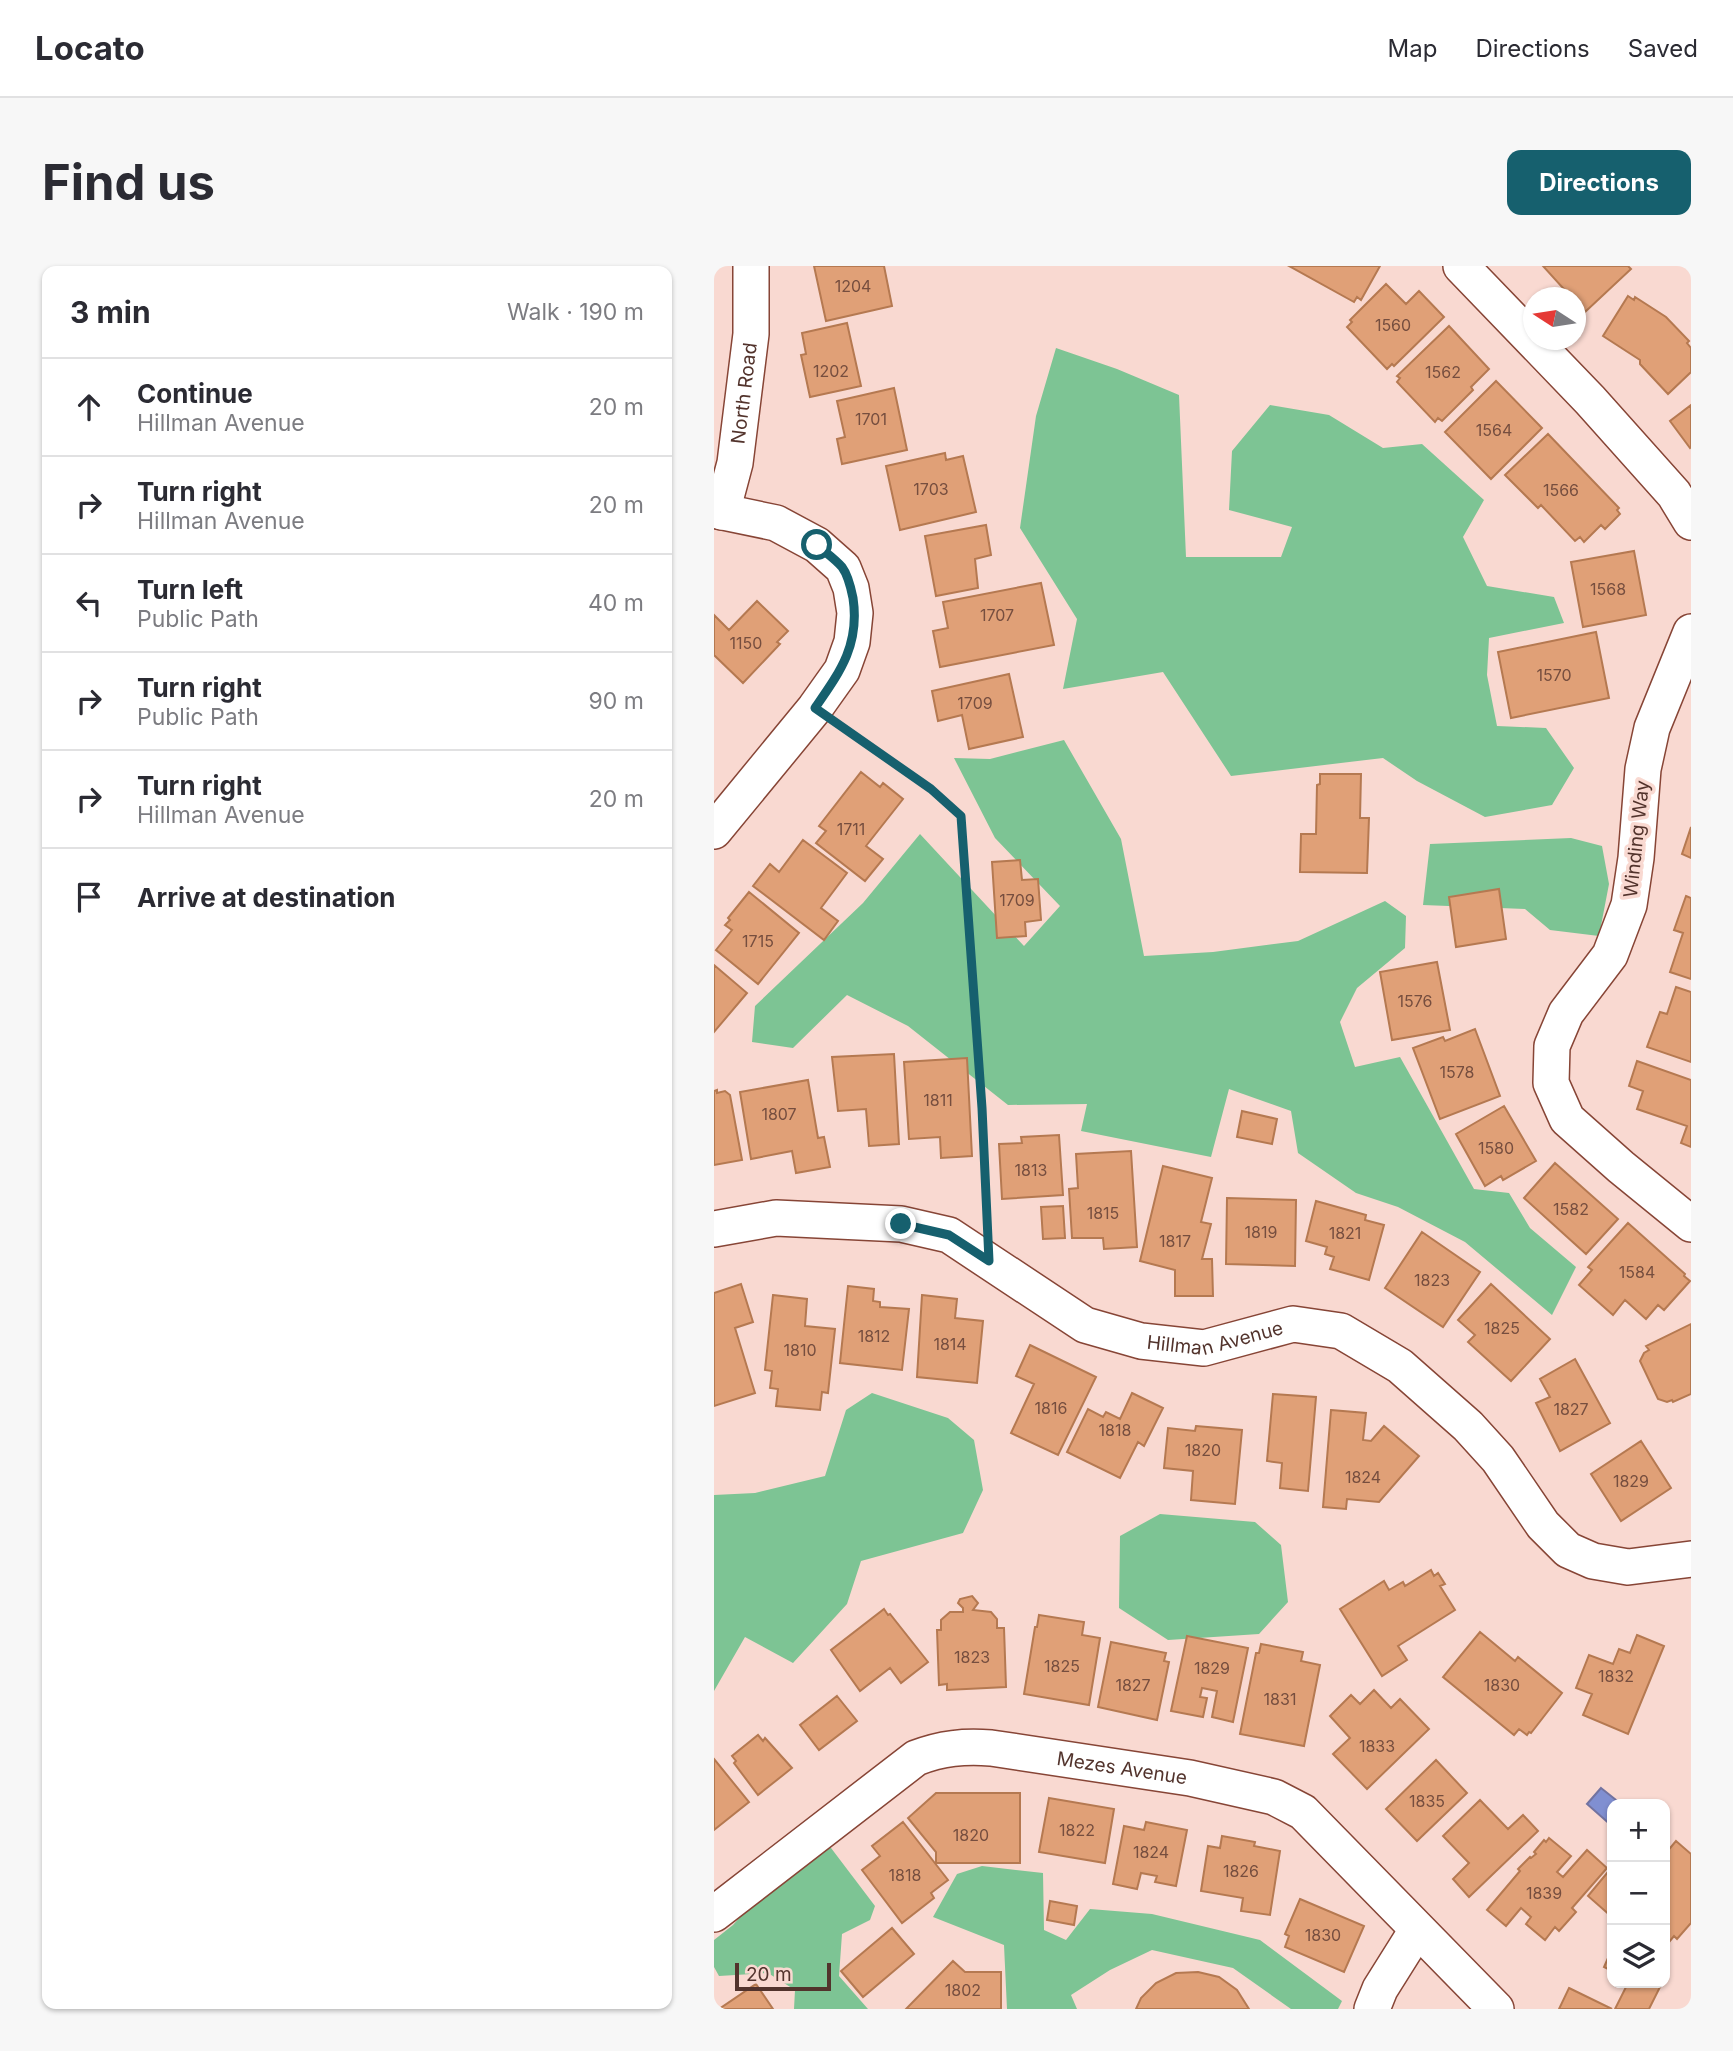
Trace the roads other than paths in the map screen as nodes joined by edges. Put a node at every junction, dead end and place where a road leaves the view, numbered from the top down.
1 (751, 266) edge
2 (1461, 266) edge
3 (718, 511) edge
4 (1691, 522) edge
5 (1691, 632) edge
6 (714, 831) edge
7 (1691, 1224) edge
8 (714, 1229) edge
9 (1691, 1559) edge
10 (714, 1914) edge
11 (1417, 1930) junction
12 (1372, 2009) edge
13 (1496, 2009) edge

1 - 3 street, North Road
2 - 4 street
3 - 6 street
5 - 7 street, Winding Way
8 - 9 street, Hillman Avenue
10 - 11 street, Mezes Avenue
11 - 12 street
11 - 13 street, Mezes Avenue

